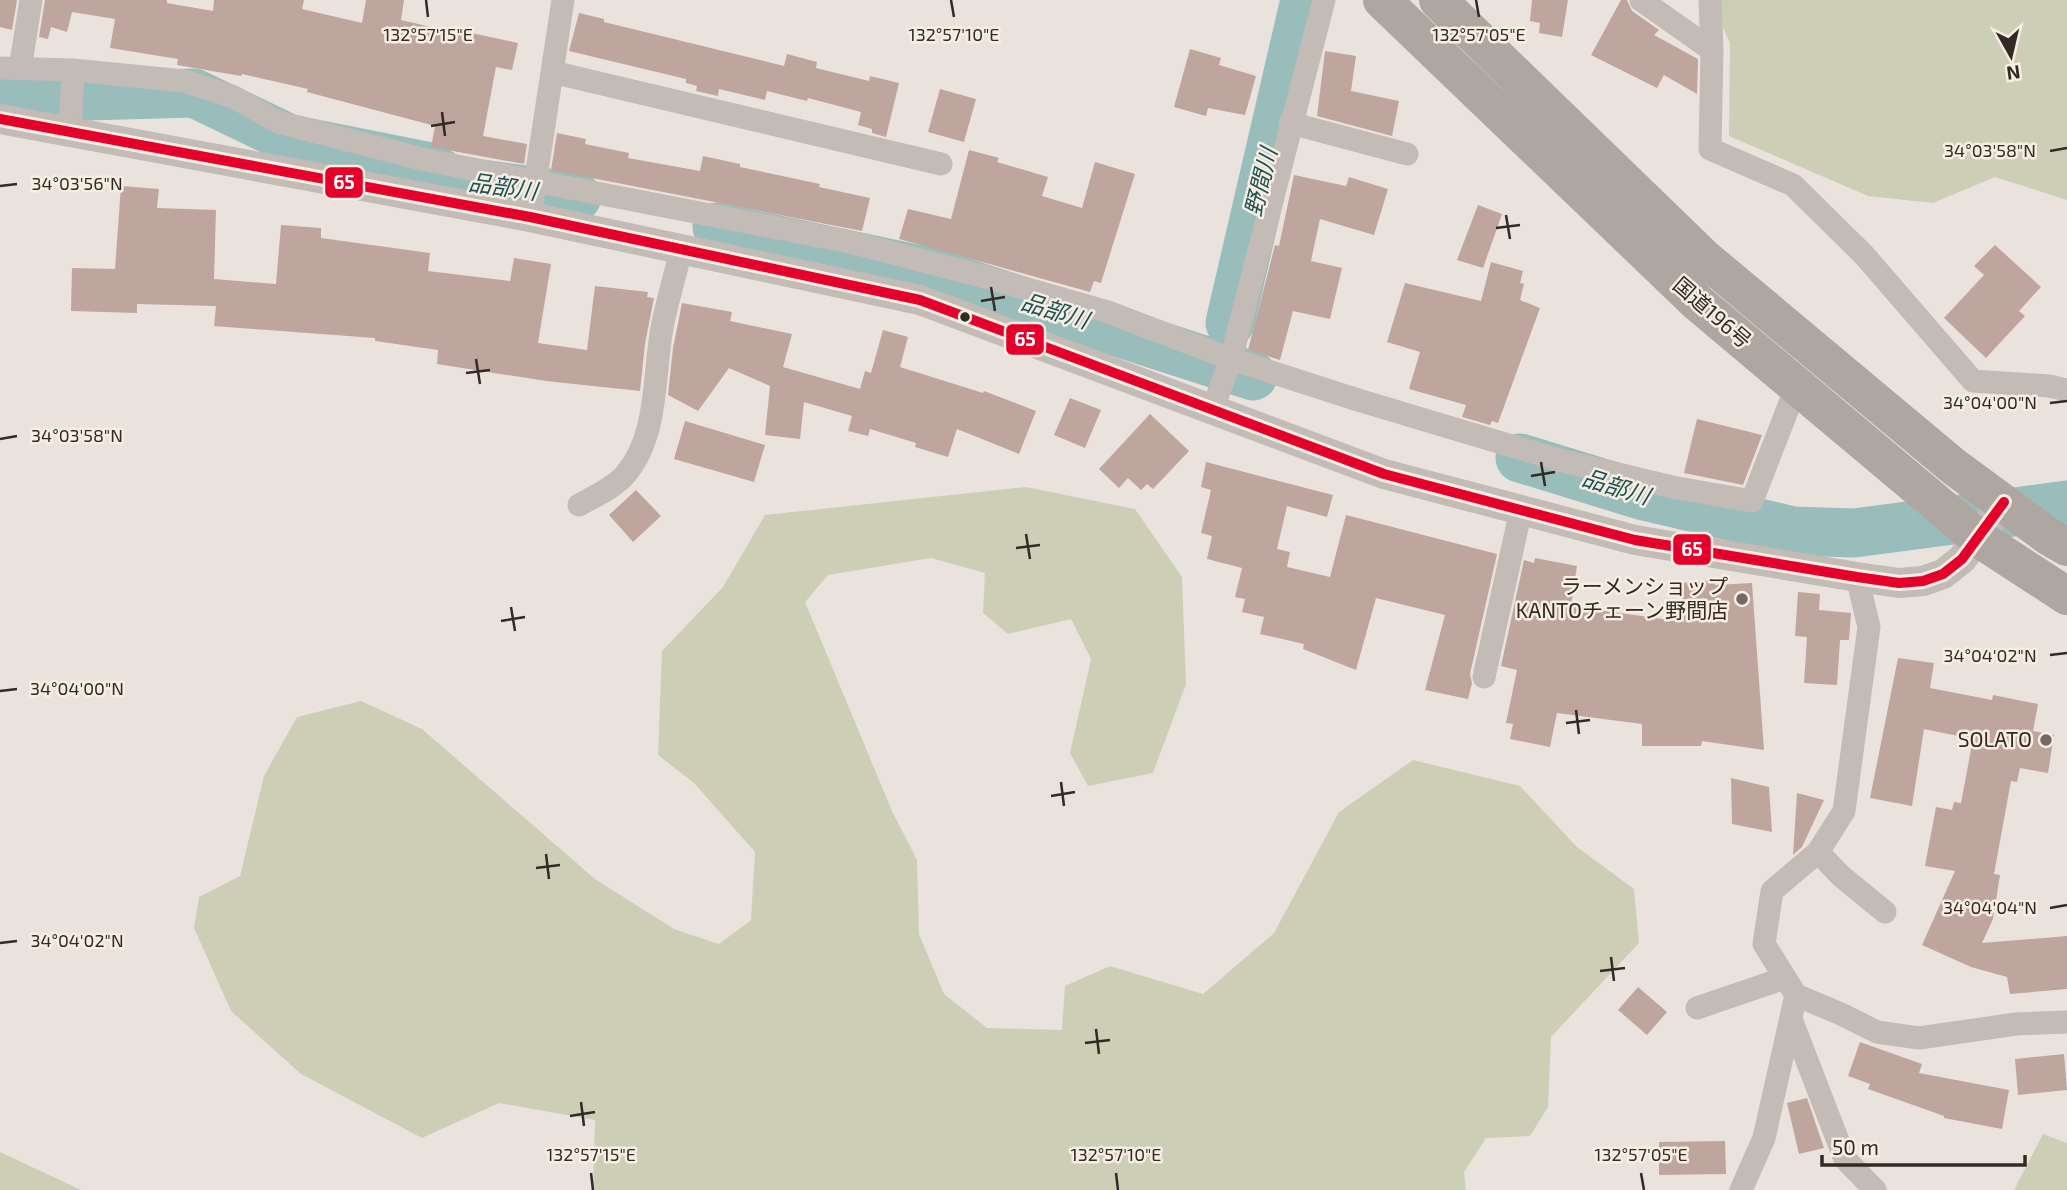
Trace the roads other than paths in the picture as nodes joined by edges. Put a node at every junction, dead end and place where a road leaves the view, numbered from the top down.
1 (31, 0) edge
2 (563, 0) edge
3 (1382, 0) edge
4 (1438, 0) edge
5 (1640, 0) edge
6 (1710, 0) edge
7 (1322, 1) edge
8 (1712, 50) junction
9 (10, 69) edge
10 (73, 70) junction
11 (552, 72) junction
12 (0, 119) edge
13 (1290, 123) junction
14 (71, 131) junction
15 (1408, 153) dead end
16 (941, 164) dead end
17 (535, 179) junction
18 (530, 217) junction
19 (681, 250) junction
20 (1230, 358) junction
21 (1797, 386) junction
22 (2067, 390) edge
23 (1213, 408) junction
24 (1989, 492) junction
25 (579, 505) dead end
26 (1521, 510) junction
27 (2057, 541) edge
28 (1980, 543) junction
29 (1857, 577) junction
30 (2067, 596) edge
31 (1485, 677) dead end
32 (1818, 852) junction
33 (1885, 912) dead end
34 (1791, 986) junction
35 (1697, 1008) dead end
36 (1791, 1019) junction
37 (2067, 1022) edge
38 (1741, 1190) edge
39 (1875, 1190) edge

1 - 9 street
2 - 11 street
3 - 21 highway, 国道196号
4 - 24 highway, 国道196号
5 - 8 street
6 - 8 street
7 - 13 street
8 - 22 street
9 - 10 street
10 - 14 street
10 - 17 street
11 - 16 street
11 - 17 street
12 - 14 street
13 - 15 street
13 - 20 street
14 - 18 street
17 - 18 street
17 - 20 street
18 - 19 street
19 - 23 street
19 - 25 street
20 - 21 street
20 - 23 street
21 - 28 highway, 国道196号
23 - 26 street
24 - 27 highway, 国道196号
24 - 28 street
26 - 29 street
26 - 31 street
28 - 29 street
28 - 30 highway, 国道196号
29 - 32 street
32 - 33 street
32 - 34 street
34 - 35 street
34 - 36 street
34 - 37 street
36 - 38 street
36 - 39 street

